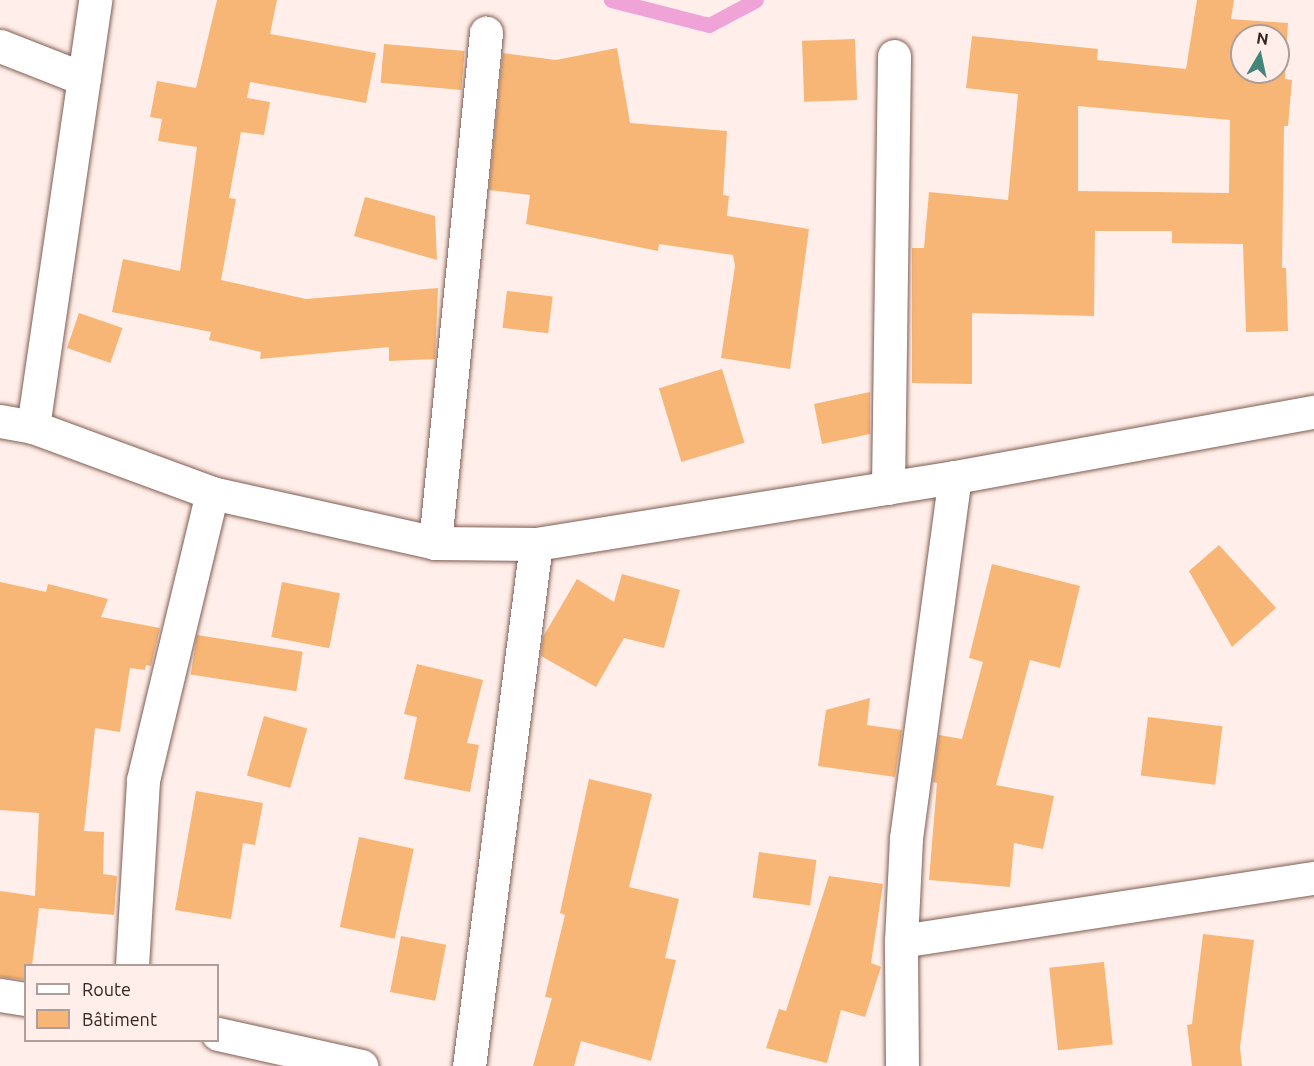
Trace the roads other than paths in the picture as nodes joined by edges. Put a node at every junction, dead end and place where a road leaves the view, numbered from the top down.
1 (95, 0) edge
2 (486, 33) dead end
3 (0, 46) edge
4 (894, 56) dead end
5 (84, 79) junction
6 (1314, 412) edge
7 (0, 421) edge
8 (33, 427) junction
9 (955, 477) junction
10 (888, 488) junction
11 (212, 493) junction
12 (435, 543) junction
13 (536, 544) junction
14 (1314, 879) edge
15 (901, 941) junction
16 (132, 964) edge
17 (0, 995) edge
18 (24, 999) edge
19 (219, 1034) edge
20 (361, 1066) edge
21 (469, 1066) edge
22 (902, 1066) edge

1 - 5 street
2 - 12 street
3 - 5 street
4 - 10 street
5 - 8 street
6 - 9 street
7 - 8 street
8 - 11 street
9 - 10 street
9 - 15 street
10 - 13 street
11 - 12 street
11 - 16 street
12 - 13 street
13 - 21 street
14 - 15 street
15 - 22 street
17 - 18 street
19 - 20 street

